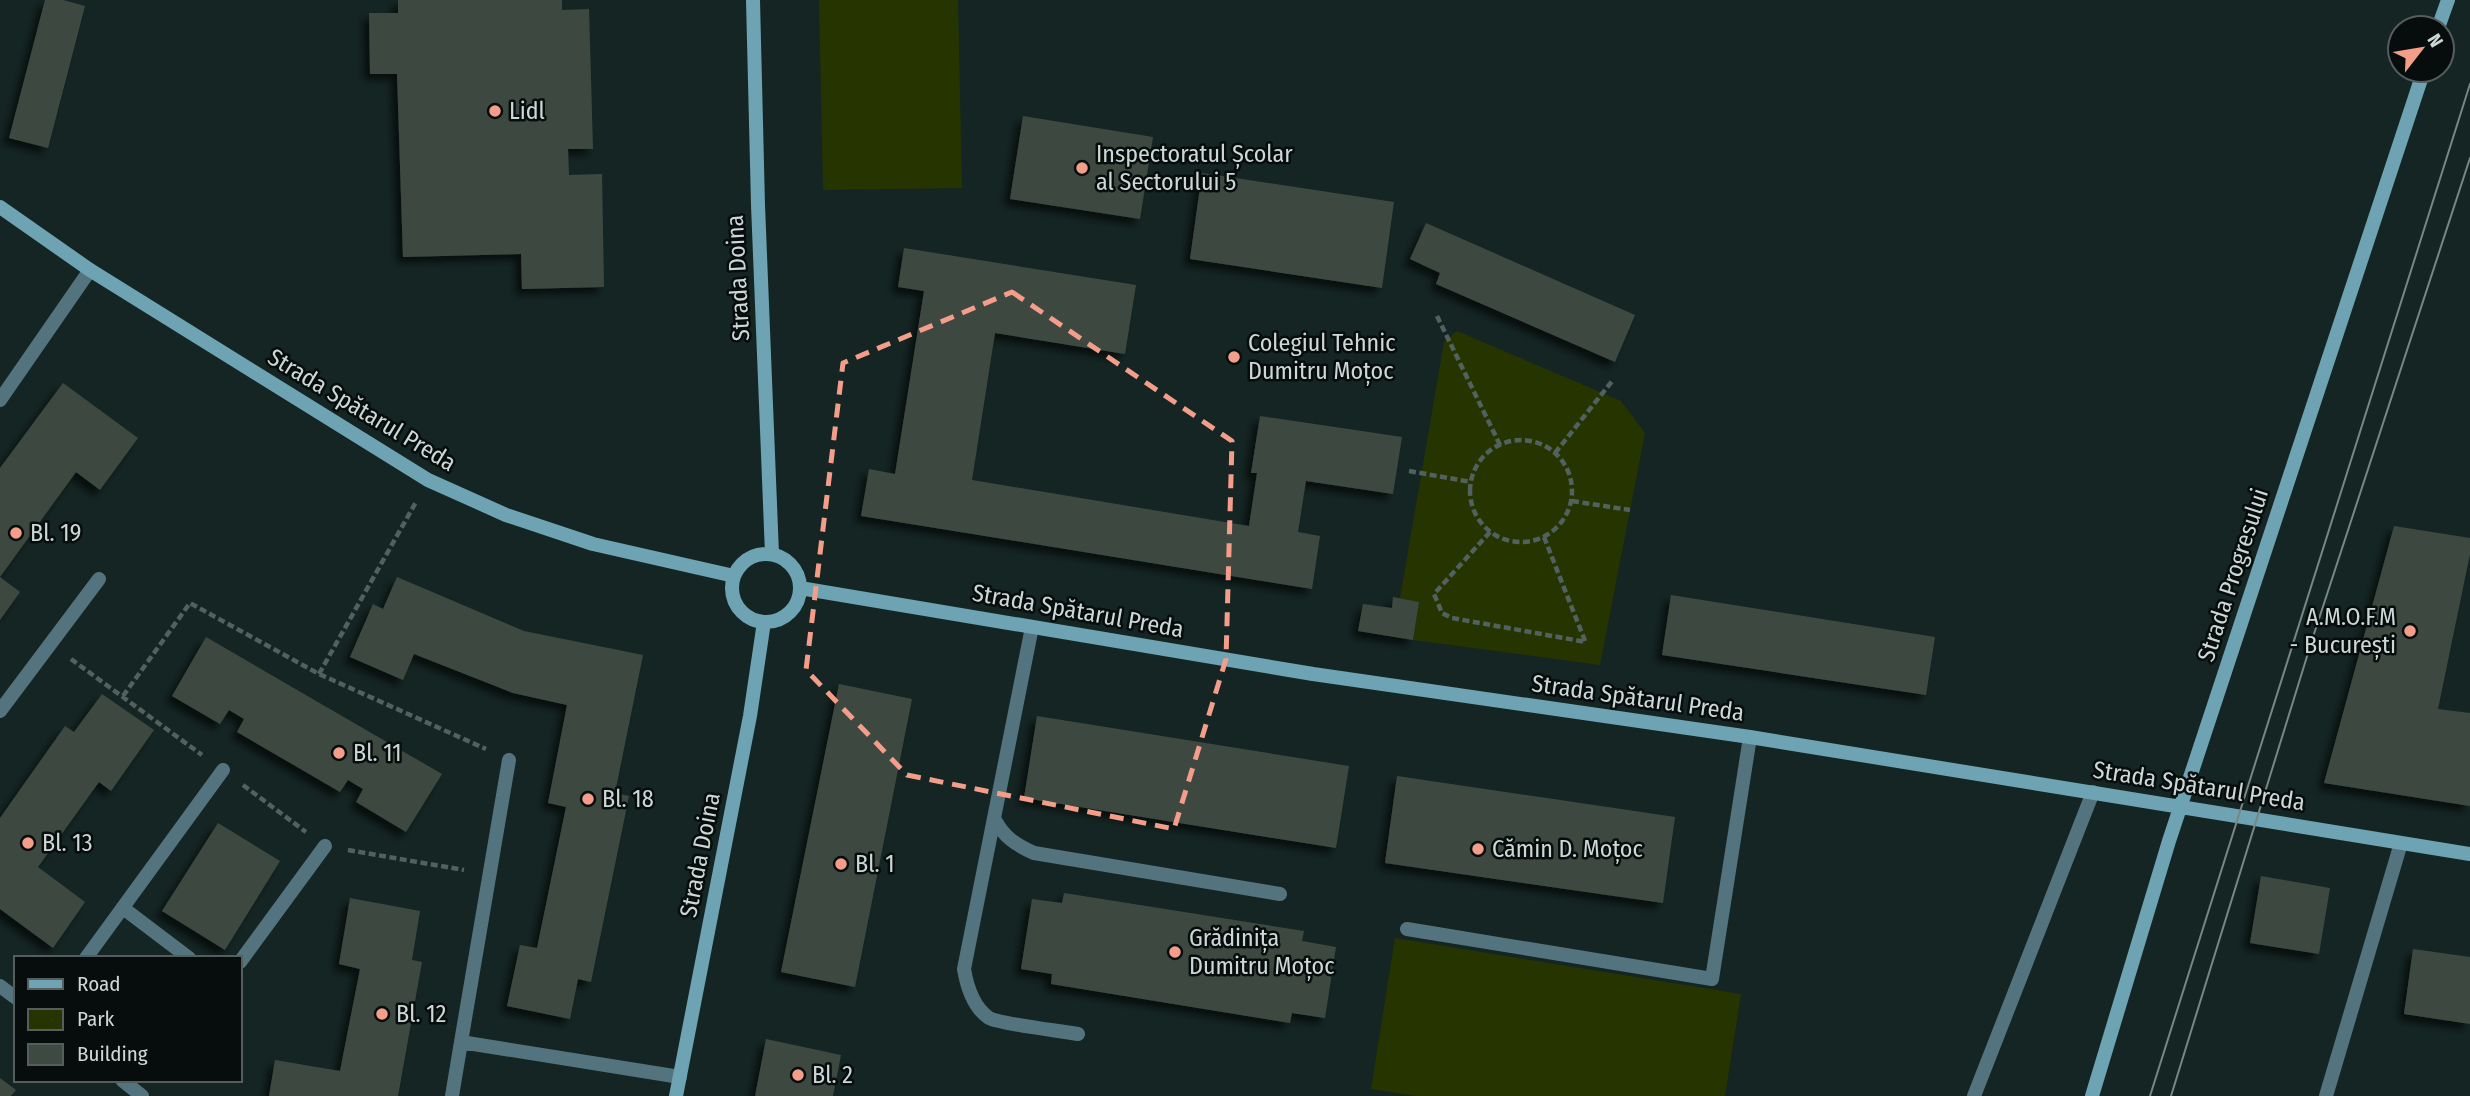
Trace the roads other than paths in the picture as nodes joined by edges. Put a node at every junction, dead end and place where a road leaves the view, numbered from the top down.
1 (753, 0) edge
2 (2419, 84) edge
3 (0, 207) edge
4 (90, 270) junction
5 (0, 400) edge
6 (772, 554) junction
7 (734, 576) junction
8 (99, 579) dead end
9 (800, 588) junction
10 (764, 622) junction
11 (1032, 627) junction
12 (0, 711) edge
13 (1751, 737) junction
14 (509, 760) road end
15 (223, 770) road end
16 (2093, 792) junction
17 (2181, 805) junction
18 (995, 820) junction
19 (2402, 843) junction
20 (325, 846) road end
21 (2470, 854) edge
22 (1280, 894) dead end
23 (123, 908) junction
24 (1407, 929) dead end
25 (87, 956) edge
26 (186, 956) edge
27 (242, 959) edge
28 (1078, 1034) dead end
29 (461, 1042) junction
30 (680, 1077) junction
31 (124, 1082) edge
32 (142, 1096) edge
33 (452, 1096) edge
34 (676, 1096) edge
35 (1974, 1096) edge
36 (2092, 1096) edge
37 (2326, 1096) edge

1 - 6 street, Strada Doina
2 - 17 street, Strada Progresului
3 - 4 street, Strada Spătarul Preda
4 - 5 street
4 - 7 street, Strada Spătarul Preda
6 - 7 street
6 - 9 street
7 - 10 street
8 - 12 street
9 - 10 street
9 - 11 street, Strada Spătarul Preda
10 - 30 street, Strada Doina
11 - 13 street, Strada Spătarul Preda
11 - 18 street
13 - 16 street, Strada Spătarul Preda
13 - 24 street
14 - 29 street
15 - 23 street
16 - 17 street, Strada Spătarul Preda
16 - 35 street
17 - 19 street, Strada Spătarul Preda
17 - 36 street, Strada Progresului
18 - 22 street
18 - 28 street
19 - 21 street, Strada Spătarul Preda
19 - 37 street
20 - 27 street
23 - 25 street
23 - 26 street
29 - 30 street
29 - 33 street
30 - 34 street, Strada Doina
31 - 32 street

